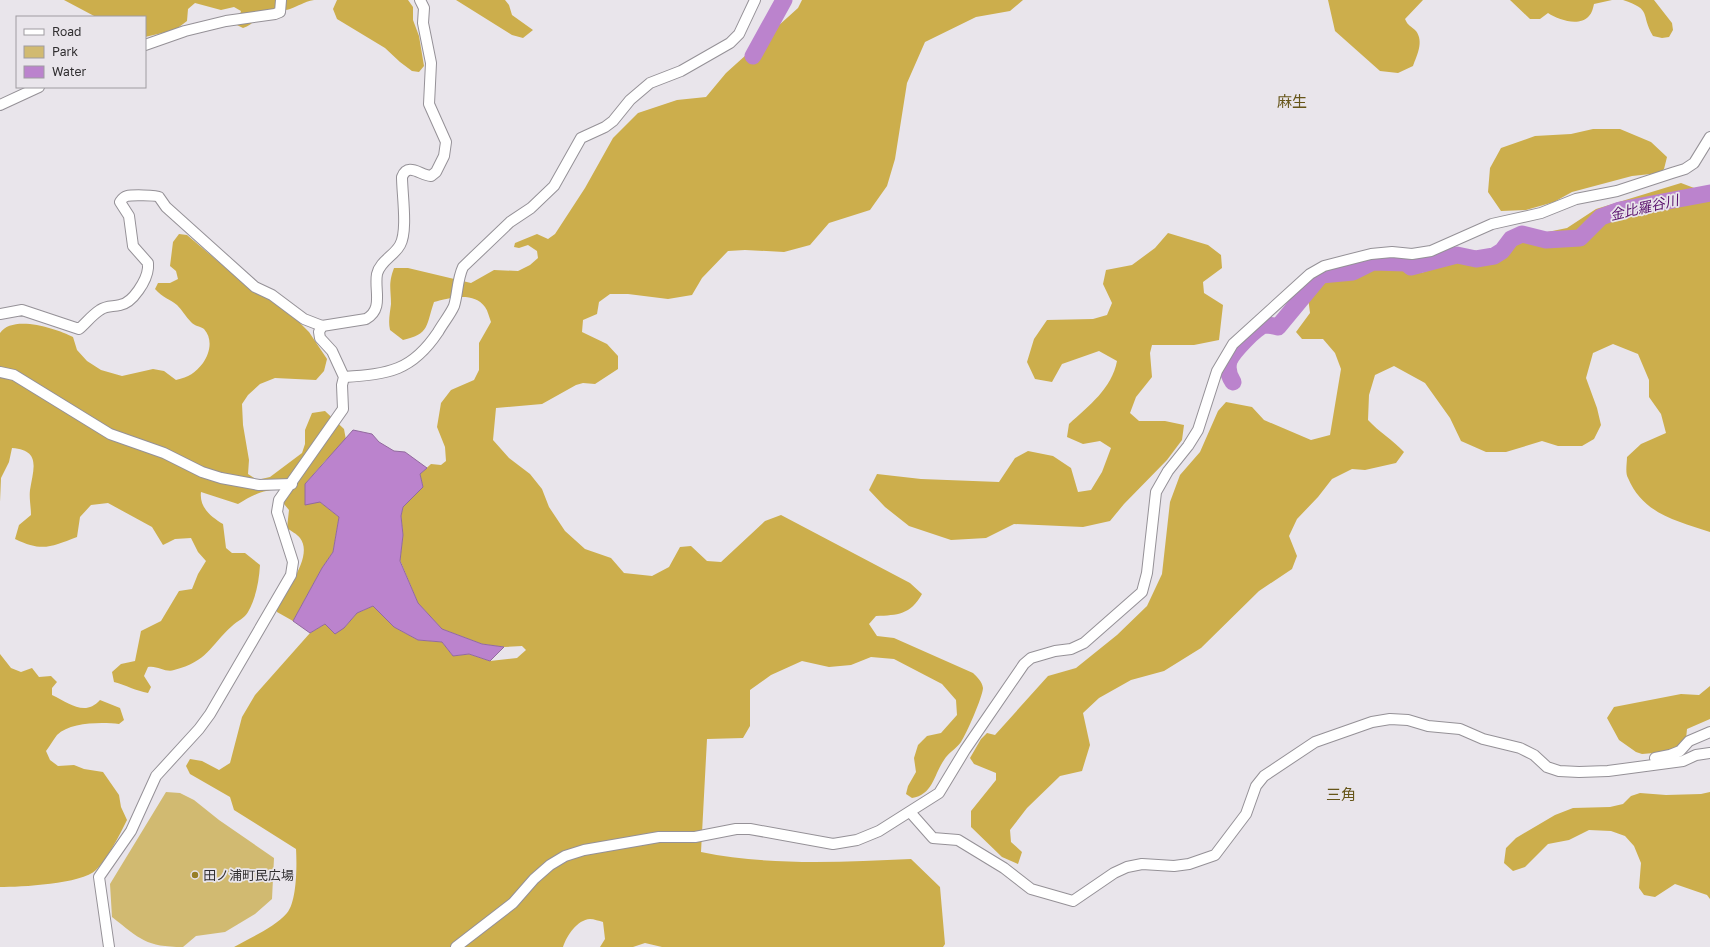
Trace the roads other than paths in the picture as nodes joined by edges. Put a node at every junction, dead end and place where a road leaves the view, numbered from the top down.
1 (281, 0) edge
2 (420, 0) edge
3 (755, 0) edge
4 (146, 45) edge
5 (37, 88) edge
6 (0, 105) edge
7 (1710, 137) edge
8 (0, 314) edge
9 (322, 326) junction
10 (0, 372) edge
11 (344, 377) junction
12 (292, 484) junction
13 (1710, 732) edge
14 (1710, 753) edge
15 (1618, 770) junction
16 (910, 812) junction
17 (109, 947) edge
18 (456, 947) edge

1 - 4 street
2 - 9 street
3 - 11 street
5 - 6 street
7 - 16 street
8 - 9 street
9 - 11 street
10 - 12 street
11 - 12 street
12 - 17 street
13 - 15 street
14 - 15 street
15 - 16 street
16 - 18 street

